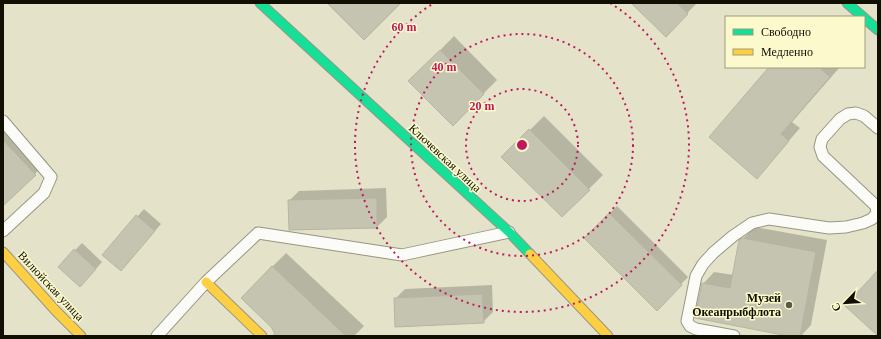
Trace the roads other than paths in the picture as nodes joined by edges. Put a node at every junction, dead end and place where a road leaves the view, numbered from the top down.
1 (260, 3) edge
2 (847, 3) edge
3 (863, 16) edge
4 (865, 18) edge
5 (878, 30) edge
6 (3, 121) edge
7 (878, 128) edge
8 (3, 231) edge
9 (509, 232) junction
10 (3, 252) edge
11 (206, 282) junction
12 (81, 336) edge
13 (157, 336) edge
14 (262, 336) edge
15 (608, 336) edge
16 (734, 336) edge

1 - 9 main road, Ключевская улица
2 - 3 main road
4 - 5 main road
6 - 8 lane
7 - 16 lane
9 - 11 lane
9 - 15 main road, Ключевская улица
10 - 12 main road, Вилюйская улица
11 - 13 lane
11 - 14 main road

